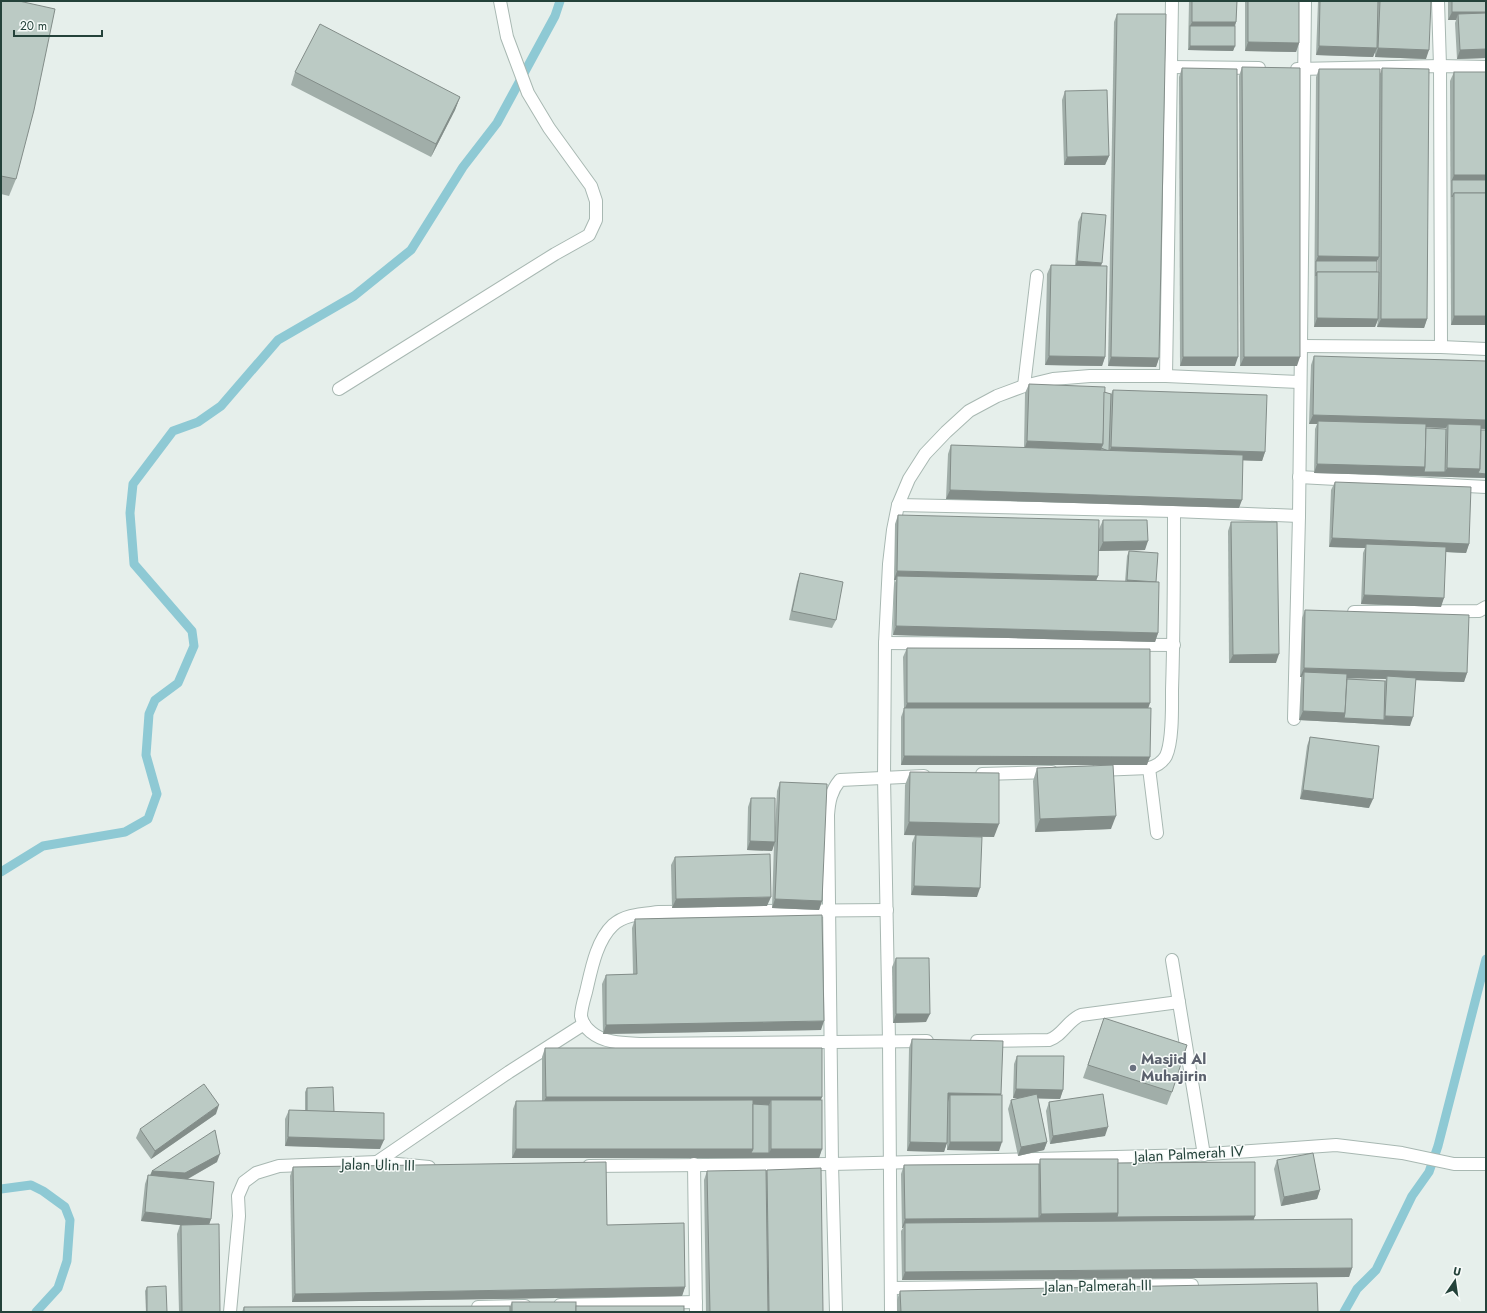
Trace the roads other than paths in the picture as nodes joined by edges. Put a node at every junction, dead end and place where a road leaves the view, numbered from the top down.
1 (500, 1) edge
2 (1172, 1) edge
3 (1305, 1) edge
4 (1438, 1) edge
5 (1440, 66) junction
6 (1171, 67) junction
7 (1486, 67) edge
8 (1273, 69) edge
9 (1288, 69) edge
10 (1304, 69) junction
11 (1036, 276) dead end
12 (1301, 346) junction
13 (1441, 347) junction
14 (1486, 349) edge
15 (1166, 376) junction
16 (1299, 382) junction
17 (1024, 386) junction
18 (339, 389) dead end
19 (1299, 478) junction
20 (1486, 487) edge
21 (898, 505) junction
22 (1174, 511) junction
23 (1299, 516) junction
24 (1486, 607) edge
25 (1344, 612) edge
26 (885, 643) junction
27 (1174, 644) junction
28 (1294, 719) dead end
29 (1150, 768) junction
30 (1087, 770) edge
31 (1064, 771) edge
32 (970, 774) edge
33 (938, 775) edge
34 (884, 777) junction
35 (1157, 833) dead end
36 (887, 910) junction
37 (828, 911) junction
38 (1172, 960) dead end
39 (1180, 1002) junction
40 (584, 1024) junction
41 (936, 1041) edge
42 (967, 1041) edge
43 (831, 1042) junction
44 (889, 1042) junction
45 (1204, 1155) junction
46 (377, 1162) junction
47 (890, 1162) junction
48 (694, 1164) junction
49 (832, 1164) junction
50 (1486, 1164) edge
51 (576, 1166) edge
52 (441, 1168) edge
53 (1201, 1285) edge
54 (891, 1288) junction
55 (467, 1307) edge
56 (696, 1307) edge
57 (233, 1312) edge
58 (836, 1312) edge
59 (891, 1312) edge

1 - 18 street
2 - 6 street
3 - 10 street
4 - 5 street
5 - 7 street
5 - 10 street
5 - 13 street
6 - 8 street
6 - 15 street
9 - 10 street
10 - 12 street
11 - 17 street
12 - 13 street
12 - 16 street
13 - 14 street
15 - 16 street
15 - 17 street
16 - 19 street
17 - 21 street
19 - 20 street
19 - 23 street
21 - 22 street
21 - 26 street
22 - 23 street
22 - 27 street
23 - 28 street
24 - 25 street
26 - 27 street
26 - 34 street
27 - 29 street
29 - 30 street
29 - 35 street
31 - 32 street
33 - 34 street
34 - 36 street
34 - 37 street
36 - 37 street
36 - 44 street
37 - 40 street
37 - 43 street
38 - 39 street
39 - 42 street
39 - 45 street
40 - 43 street
40 - 46 street
41 - 44 street
43 - 44 street
43 - 49 street
44 - 47 street
45 - 47 street, Jalan Palmerah IV
45 - 50 street, Jalan Palmerah IV
46 - 52 street, Jalan Ulin III
46 - 57 street, Jalan Ulin III
47 - 49 street, Jalan Palmerah IV
47 - 54 street
48 - 49 street, Jalan Palmerah IV
48 - 51 street
48 - 56 street
49 - 58 street
53 - 54 street, Jalan Palmerah III
54 - 59 street
55 - 56 street

